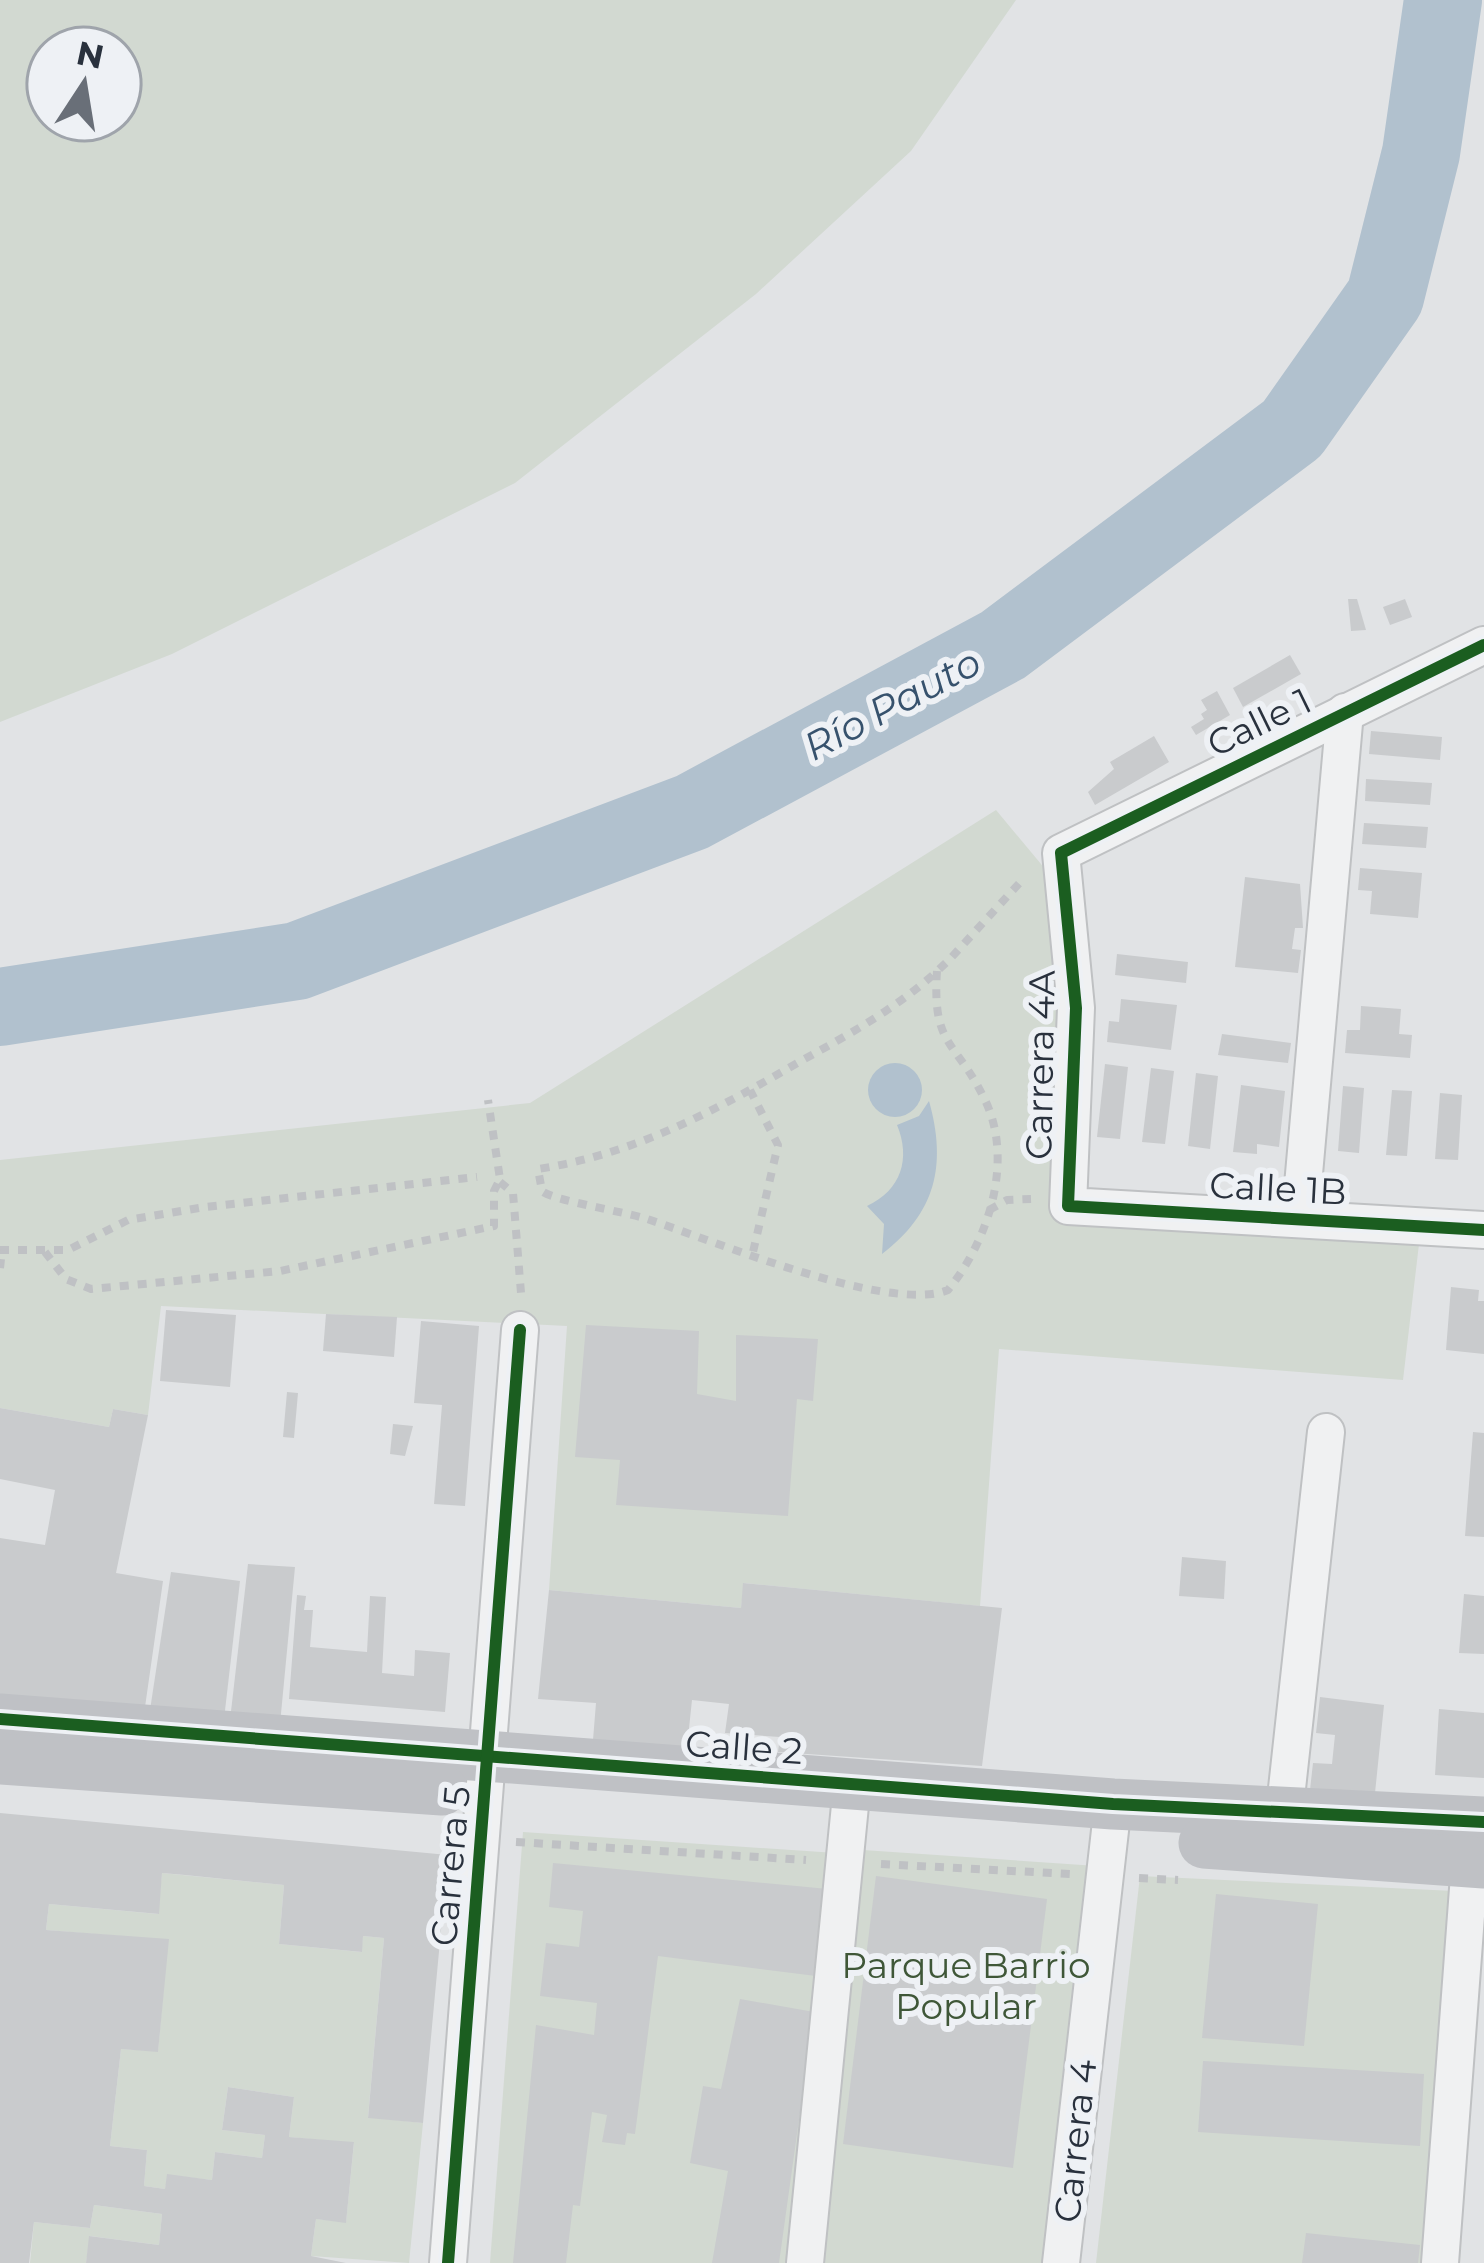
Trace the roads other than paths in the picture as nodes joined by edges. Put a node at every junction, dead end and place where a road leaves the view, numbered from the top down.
1 (1484, 646) edge
2 (1346, 712) junction
3 (1061, 853) joint
4 (1068, 1206) joint
5 (1300, 1219) junction
6 (1484, 1230) edge
7 (520, 1330) road end
8 (1326, 1432) dead end
9 (0, 1719) edge
10 (0, 1759) edge
11 (486, 1797) junction
12 (848, 1822) junction
13 (1283, 1831) junction
14 (1109, 1839) junction
15 (1479, 1849) edge
16 (448, 2263) edge
17 (805, 2263) edge
18 (1060, 2263) edge
19 (1440, 2263) edge

1 - 2 street, Calle 1
2 - 3 street, Calle 1
2 - 5 street
3 - 4 street, Carrera 4A
4 - 5 street, Calle 1B
5 - 6 street, Calle 1B
7 - 11 street, Carrera 5
8 - 13 street
9 - 11 street, Calle 2
10 - 11 street, Calle 2
11 - 12 street, Calle 2
11 - 16 street, Carrera 5
12 - 14 street, Calle 2
12 - 17 street
13 - 14 street, Calle 2
13 - 15 street, Calle 2
14 - 18 street, Carrera 4
15 - 19 street

